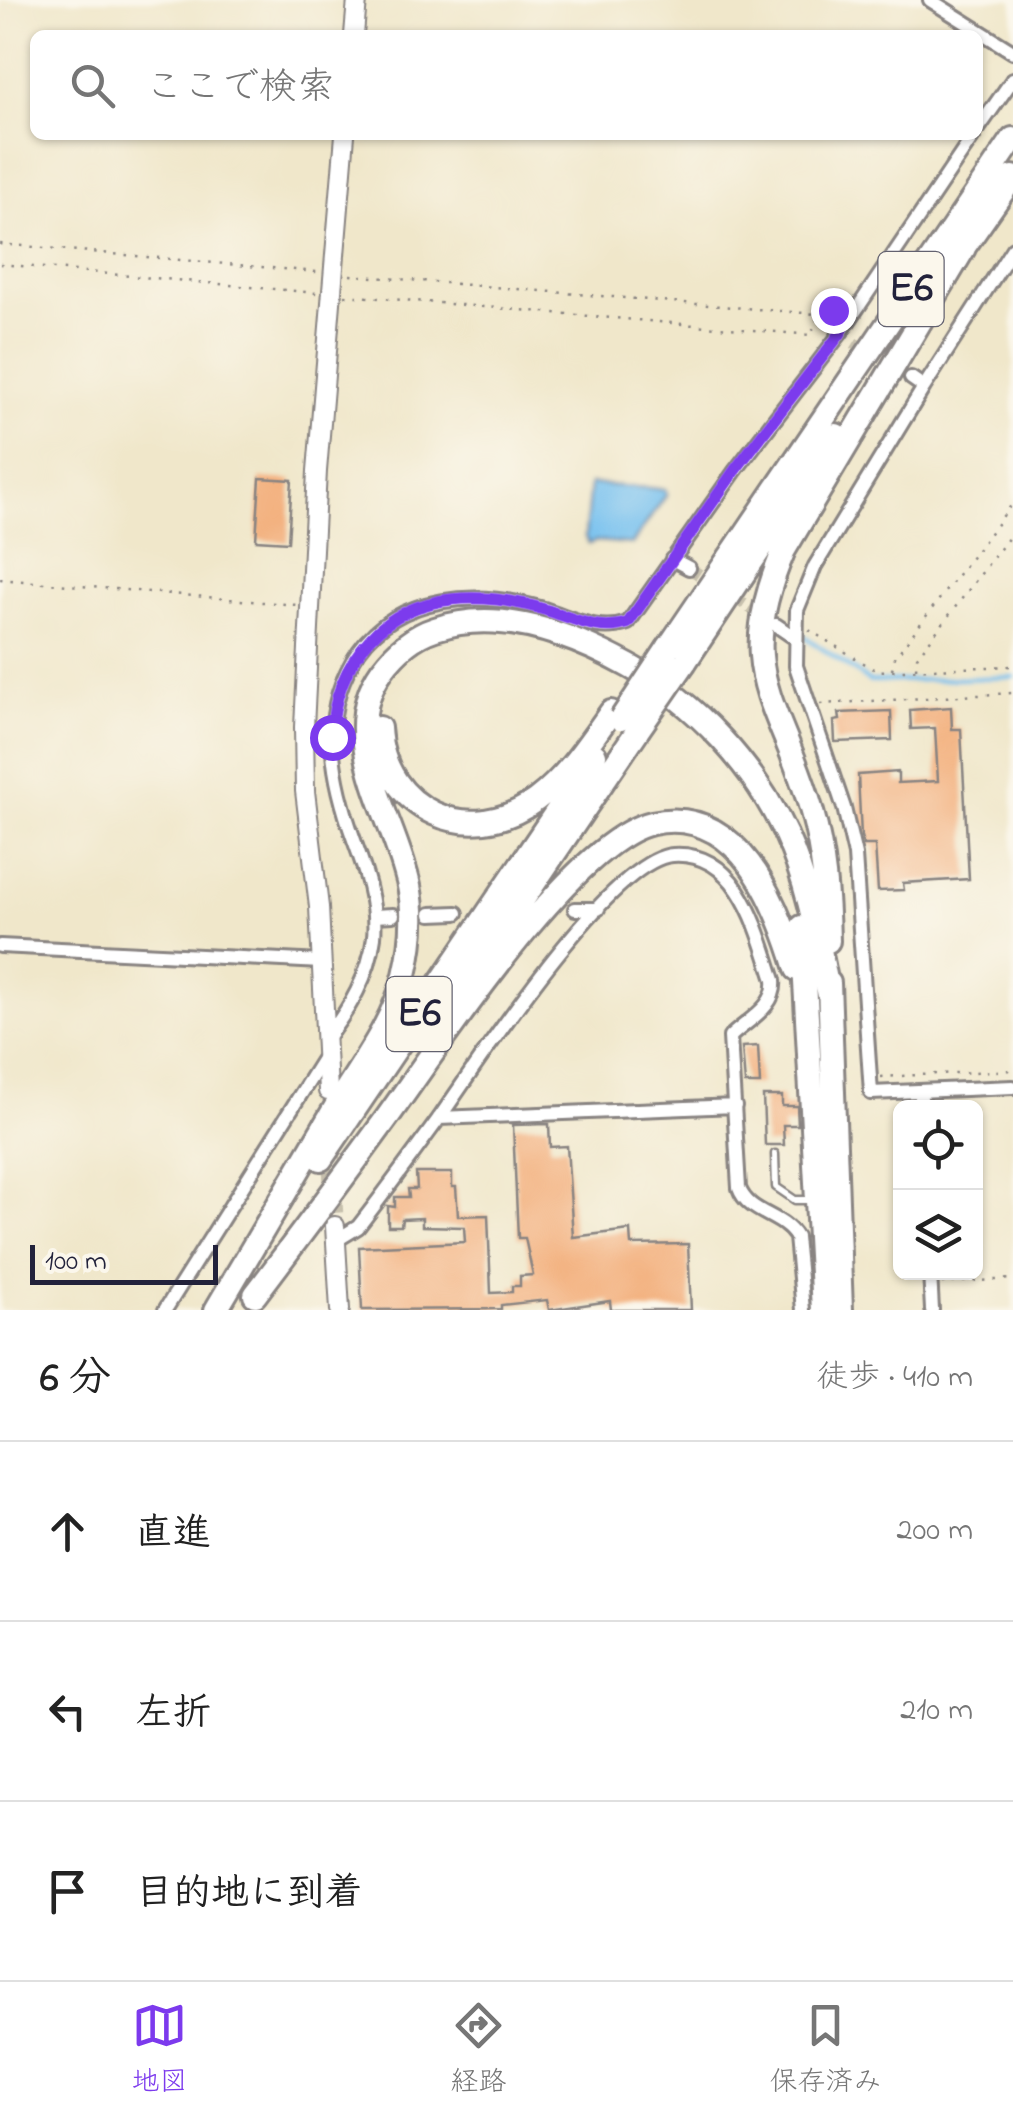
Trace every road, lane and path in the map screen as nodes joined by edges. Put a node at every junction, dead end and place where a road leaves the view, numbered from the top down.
1 (358, 0) edge
2 (930, 0) edge
3 (355, 30) edge
4 (978, 30) edge
5 (983, 33) edge
6 (1013, 52) edge
7 (1013, 79) edge
8 (983, 122) edge
9 (1013, 139) edge
10 (345, 140) edge
11 (971, 140) edge
12 (1013, 177) edge
13 (0, 244) edge
14 (964, 248) junction
15 (1013, 248) edge
16 (0, 264) edge
17 (332, 273) junction
18 (330, 294) junction
19 (818, 314) junction
20 (850, 316) junction
21 (840, 334) junction
22 (854, 342) tunnel mouth
23 (911, 378) tunnel mouth
24 (924, 387) junction
25 (1013, 503) edge
26 (1013, 532) edge
27 (672, 560) junction
28 (689, 568) tunnel mouth
29 (0, 579) edge
30 (310, 606) junction
31 (795, 621) junction
32 (776, 625) tunnel mouth
33 (795, 638) junction
34 (670, 651) junction
35 (1013, 666) edge
36 (916, 670) junction
37 (892, 671) junction
38 (1013, 693) edge
39 (808, 704) junction
40 (624, 720) junction
41 (575, 909) dead end
42 (598, 909) junction
43 (456, 913) dead end
44 (431, 914) dead end
45 (393, 915) dead end
46 (374, 916) junction
47 (0, 946) edge
48 (322, 962) junction
49 (817, 995) junction
50 (327, 1046) junction
51 (1013, 1070) edge
52 (870, 1077) junction
53 (1013, 1087) edge
54 (328, 1091) dead end
55 (920, 1091) junction
56 (921, 1100) edge
57 (735, 1106) junction
58 (439, 1118) junction
59 (775, 1154) dead end
60 (817, 1200) junction
61 (335, 1233) joint
62 (983, 1279) edge
63 (930, 1280) edge
64 (1013, 1280) edge
65 (250, 1303) edge
66 (165, 1310) edge
67 (217, 1310) edge
68 (340, 1310) edge
69 (803, 1310) edge
70 (824, 1310) edge
71 (841, 1310) edge
72 (932, 1310) edge

1 - 3 street
2 - 4 street
5 - 6 street
7 - 8 street
9 - 34 highway, E6
10 - 17 street
11 - 20 street
12 - 14 highway, E6
13 - 17 path
14 - 34 highway, E6
14 - 49 highway
15 - 24 street
16 - 18 path
17 - 18 street
17 - 19 path
18 - 19 path
18 - 30 street
19 - 20 path
20 - 21 street
21 - 22 street
21 - 27 street
23 - 24 street
24 - 31 street
25 - 37 path
26 - 36 path
27 - 28 street
27 - 46 street
29 - 30 path
30 - 48 street
31 - 33 street
31 - 37 path
32 - 33 street
33 - 39 street
34 - 40 highway, E6, bridge
34 - 40 highway
35 - 36 path
36 - 37 path
38 - 39 path
39 - 52 street
40 - 49 highway
40 - 65 highway, E6
40 - 67 highway, E6
41 - 42 street
42 - 57 street
42 - 58 street
43 - 44 street
45 - 46 street
46 - 50 street
47 - 48 street
48 - 50 street
49 - 60 highway
49 - 65 highway
49 - 67 highway
49 - 71 highway
50 - 54 street
50 - 66 street
51 - 52 path
52 - 55 street
53 - 55 street
55 - 56 street
57 - 58 street
57 - 69 street
58 - 61 street
59 - 60 lane
60 - 70 highway
61 - 68 street
62 - 64 path
63 - 72 street

